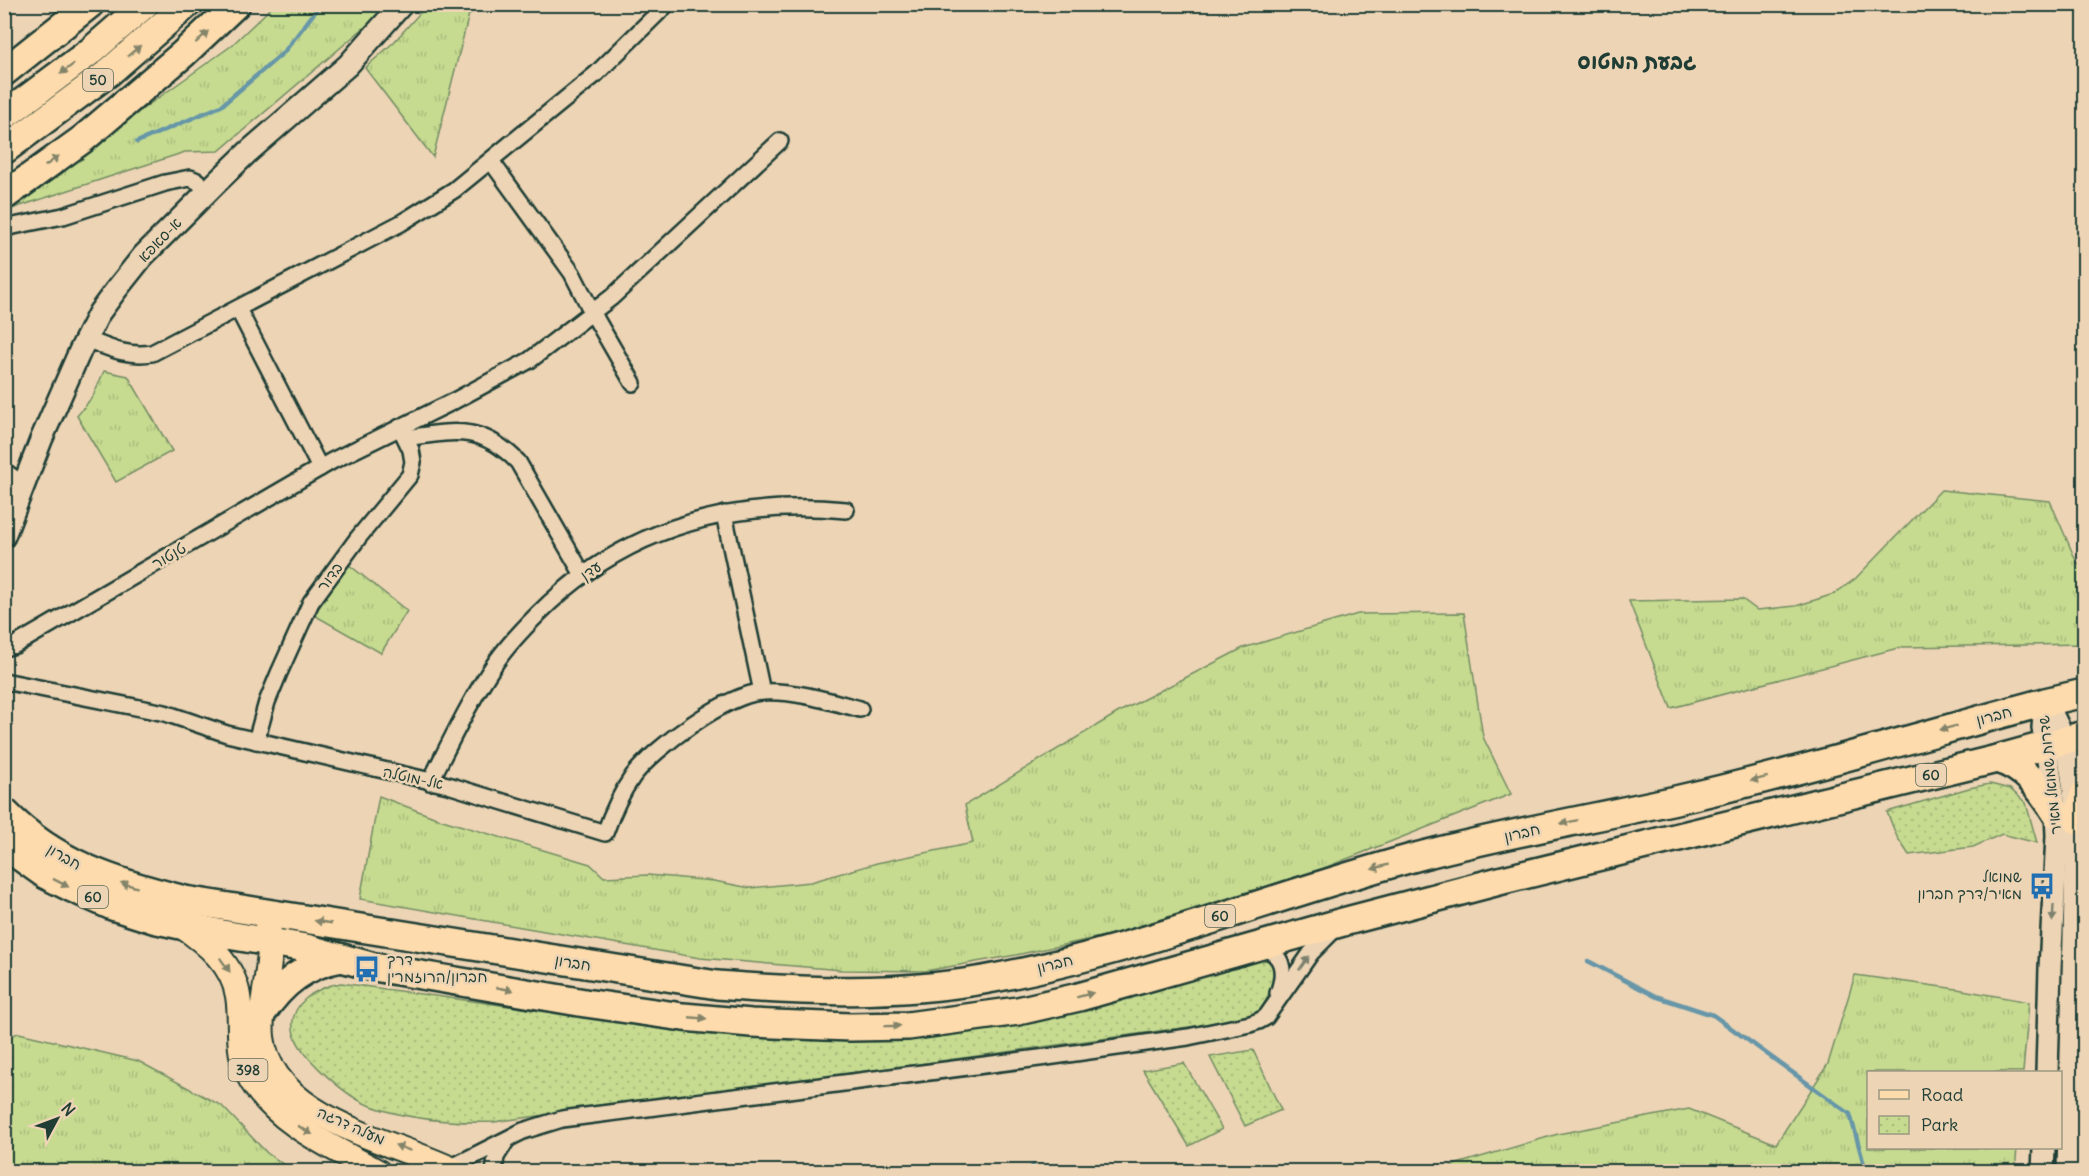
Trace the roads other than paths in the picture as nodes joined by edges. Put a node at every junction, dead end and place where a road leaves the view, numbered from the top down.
1 (90, 4) edge
2 (145, 4) edge
3 (187, 4) edge
4 (236, 4) edge
5 (402, 4) edge
6 (667, 4) edge
7 (4, 72) edge
8 (4, 116) edge
9 (780, 141) dead end
10 (4, 150) edge
11 (491, 161) junction
12 (208, 191) junction
13 (4, 196) edge
14 (4, 228) edge
15 (238, 309) junction
16 (592, 312) junction
17 (86, 339) junction
18 (633, 383) dead end
19 (403, 433) junction
20 (326, 465) junction
21 (4, 471) edge
22 (24, 485) junction
23 (846, 510) dead end
24 (724, 514) junction
25 (4, 536) edge
26 (583, 575) junction
27 (4, 648) edge
28 (4, 681) edge
29 (762, 692) junction
30 (2085, 693) edge
31 (2045, 702) junction
32 (860, 709) dead end
33 (2065, 740) edge
34 (256, 741) junction
35 (1997, 759) junction
36 (430, 782) junction
37 (2085, 794) edge
38 (2066, 816) junction
39 (8, 837) edge
40 (263, 913) junction
41 (1343, 922) junction
42 (182, 926) junction
43 (270, 942) junction
44 (1255, 946) junction
45 (342, 958) junction
46 (1271, 1010) junction
47 (262, 1013) junction
48 (2047, 1071) edge
49 (510, 1137) junction
50 (2044, 1149) edge
51 (453, 1170) edge
52 (378, 1172) edge
53 (494, 1172) edge
54 (2043, 1172) edge
55 (2068, 1172) edge

1 - 7 highway
2 -> 8 highway, 50
10 -> 3 highway, 50
13 -> 4 highway
5 - 12 main road, א-סאפא
6 - 11 street
9 - 16 street, טנטור
11 - 15 street
11 - 16 street
12 - 14 street
12 - 17 main road, א-סאפא
15 - 17 street
15 - 20 street
16 - 18 street
16 - 19 street, טנטור
17 - 22 main road, א-סאפא
19 - 20 street, טנטור
19 - 26 street
19 - 34 street, בדור
20 - 27 street, טנטור
21 - 22 street
22 - 25 main road, א-סאפא
23 - 24 street, עדן
24 - 26 street, עדן
24 - 29 street
26 - 36 street, עדן
28 - 34 street, אל-מוטלה
29 - 32 street, אל-מוטלה
29 - 36 street, אל-מוטלה
30 - 31 highway, חברון / 60
31 - 33 main road, שדרות שמואל מאיר
31 -> 40 highway, חברון / 60
33 - 35 highway, חברון / 60
33 - 38 main road, שדרות שמואל מאיר
34 - 36 street, אל-מוטלה
35 - 38 highway
35 - 41 highway, חברון / 60
37 - 38 highway
38 -> 48 main road, שדרות שמואל מאיר
38 - 55 main road, שדרות שמואל מאיר
40 -> 39 highway, חברון / 60
39 -> 42 highway, חברון / 60
40 - 43 main road, מעלה דרגה
41 - 44 highway, חברון / 60
46 -> 41 street
42 - 43 highway, חברון / 60
42 -> 52 main road, מעלה דרגה / 398
43 - 45 highway, חברון / 60
43 - 47 main road, מעלה דרגה / 398
45 -> 44 highway, חברון / 60
44 - 46 street
45 - 47 highway
46 - 49 street
51 -> 47 main road, מעלה דרגה / 398
49 - 51 street
49 - 53 street
50 - 54 main road

